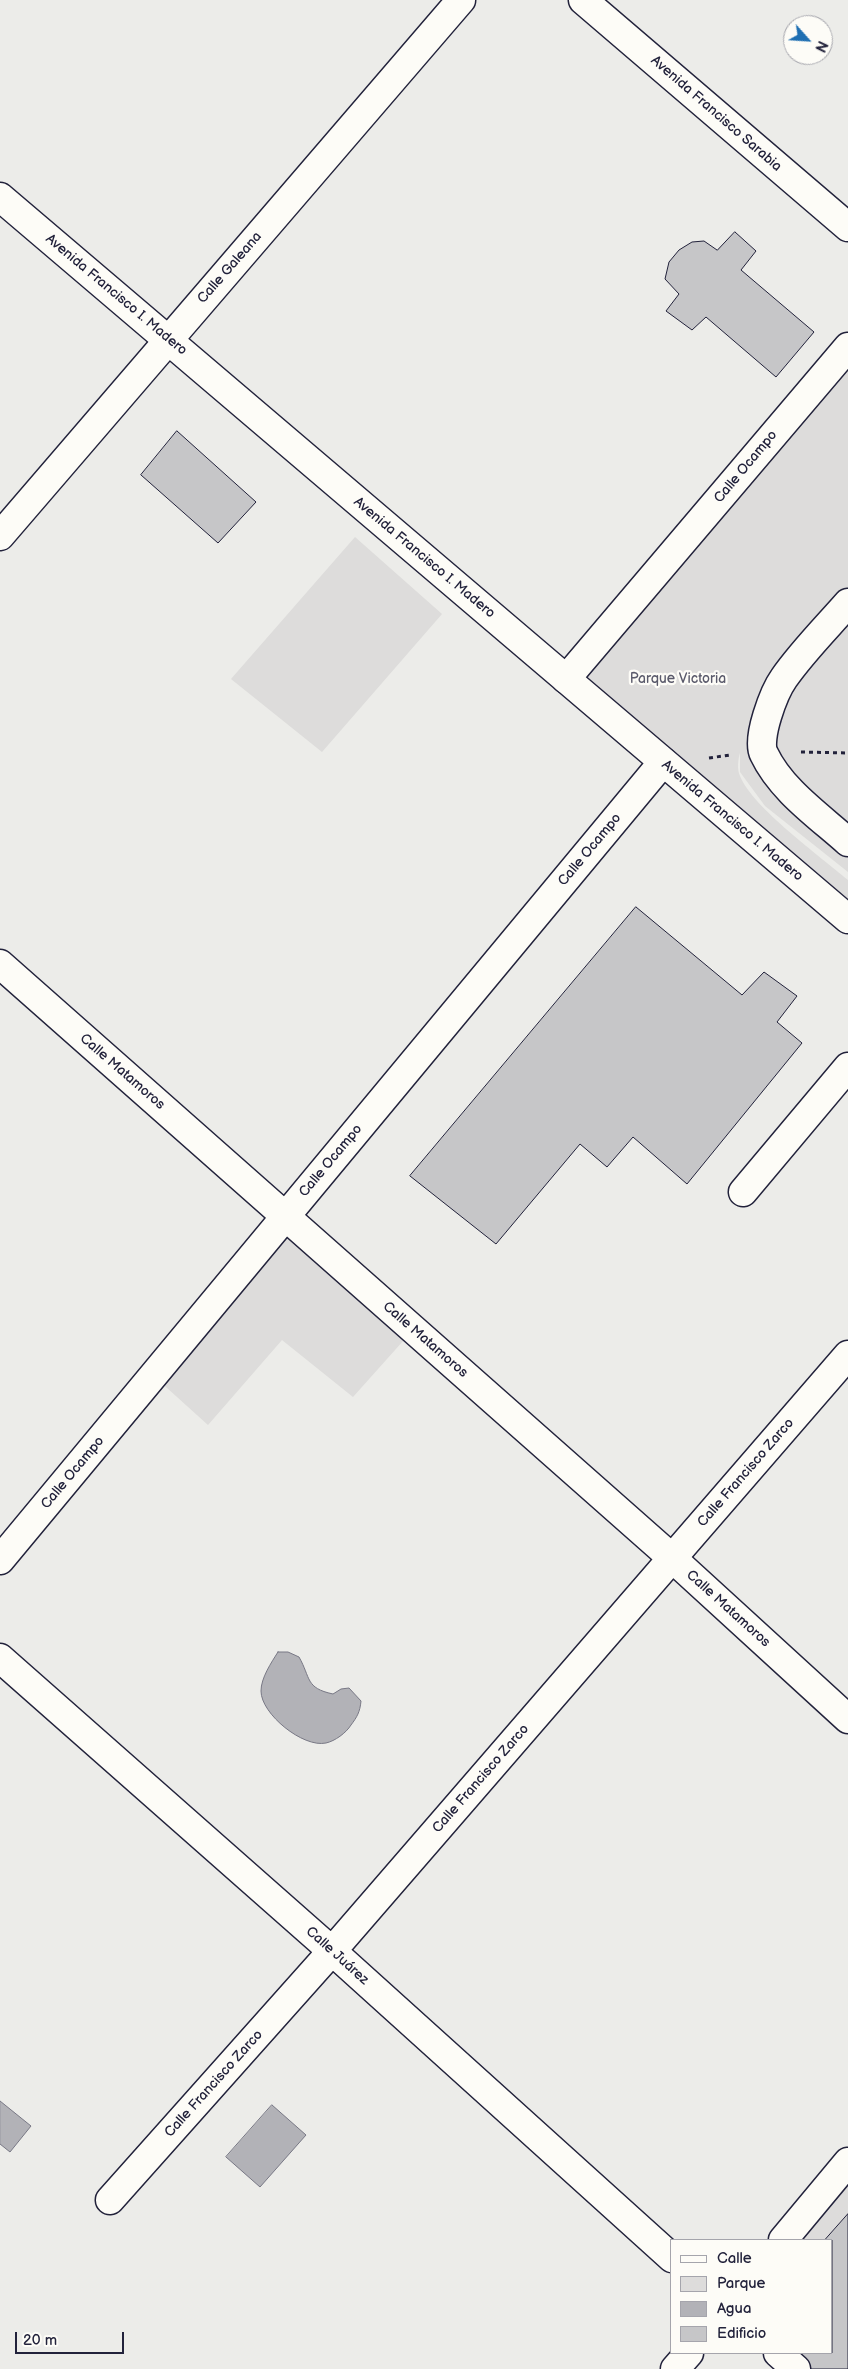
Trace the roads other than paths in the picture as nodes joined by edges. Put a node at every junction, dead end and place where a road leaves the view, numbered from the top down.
1 (461, 0) edge
2 (583, 0) edge
3 (0, 197) edge
4 (848, 227) edge
5 (168, 340) junction
6 (848, 348) edge
7 (0, 536) edge
8 (848, 603) edge
9 (566, 679) junction
10 (663, 762) junction
11 (848, 842) edge
12 (848, 919) edge
13 (0, 964) edge
14 (848, 1067) edge
15 (743, 1192) dead end
16 (285, 1216) junction
17 (848, 1355) edge
18 (672, 1558) junction
19 (0, 1560) edge
20 (0, 1658) edge
21 (848, 1719) edge
22 (332, 1951) junction
23 (848, 2162) edge
24 (110, 2200) dead end
25 (784, 2239) edge
26 (670, 2256) edge
27 (688, 2354) edge
28 (779, 2354) edge
29 (675, 2369) edge
30 (796, 2369) edge

1 - 5 street, Calle Galeana
2 - 4 street, Avenida Francisco Sarabia
3 - 5 street, Avenida Francisco I. Madero
5 - 7 street, Calle Galeana
5 - 9 street, Avenida Francisco I. Madero
6 - 9 street, Calle Ocampo
8 - 11 street
9 - 10 street, Avenida Francisco I. Madero
10 - 12 street, Avenida Francisco I. Madero
10 - 16 street, Calle Ocampo
13 - 16 street, Calle Matamoros
14 - 15 street
16 - 18 street, Calle Matamoros
16 - 19 street, Calle Ocampo
17 - 18 street, Calle Francisco Zarco
18 - 21 street, Calle Matamoros
18 - 22 street, Calle Francisco Zarco
20 - 22 street, Calle Juárez
22 - 24 street, Calle Francisco Zarco
22 - 26 street, Calle Juárez
23 - 25 street
27 - 29 street
28 - 30 street

